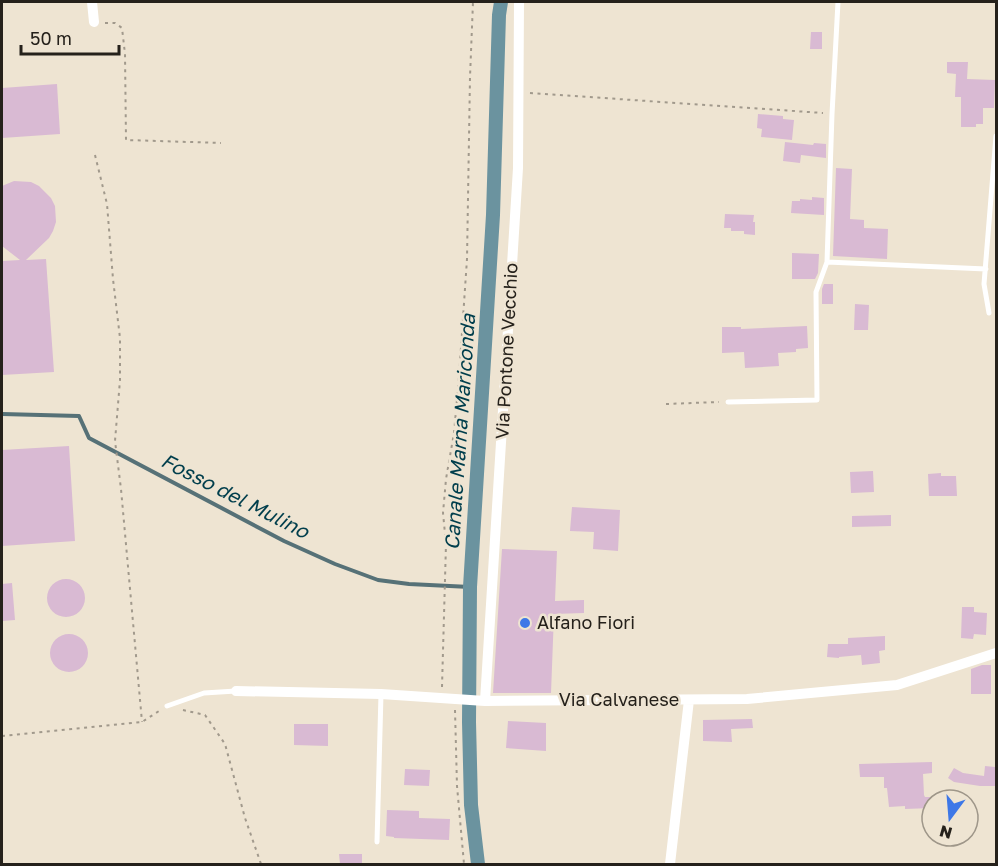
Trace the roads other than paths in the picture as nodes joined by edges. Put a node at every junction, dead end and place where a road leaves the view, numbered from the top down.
1 (92, 2) edge
2 (519, 2) edge
3 (838, 2) edge
4 (94, 22) road end
5 (996, 136) edge
6 (827, 262) junction
7 (986, 269) junction
8 (989, 313) dead end
9 (728, 402) road end
10 (996, 653) edge
11 (236, 691) joint
12 (381, 694) junction
13 (482, 700) junction
14 (689, 700) junction
15 (167, 706) road end
16 (376, 842) dead end
17 (670, 864) edge

1 - 4 street
2 - 13 street, Via Pontone Vecchio
3 - 6 lane
5 - 7 lane
6 - 7 lane
6 - 9 lane
7 - 8 lane
10 - 14 street, Via Calvanese
11 - 12 street, Via Calvanese
11 - 15 lane
12 - 13 street, Via Calvanese
12 - 16 lane
13 - 14 street, Via Calvanese
14 - 17 street

